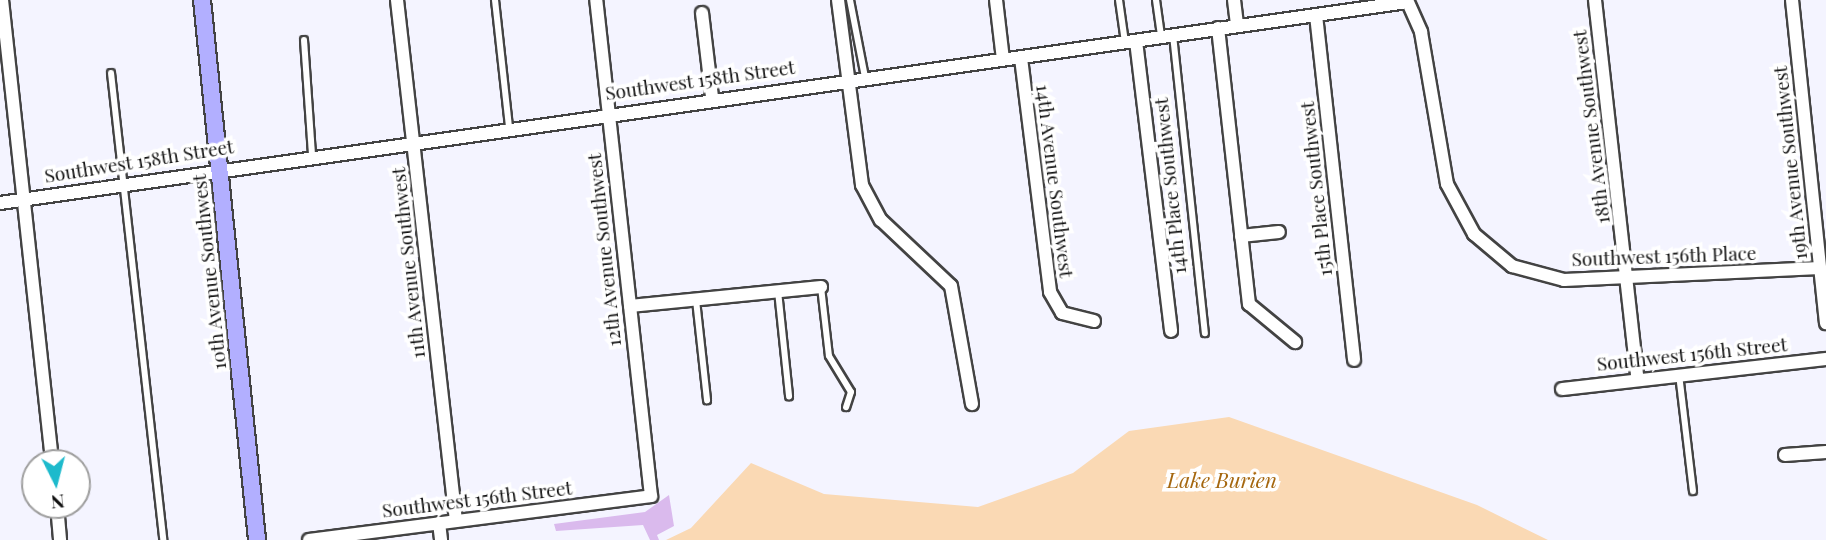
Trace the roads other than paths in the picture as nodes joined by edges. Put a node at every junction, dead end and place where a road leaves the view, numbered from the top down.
1 (2, 0) edge
2 (202, 0) edge
3 (397, 0) edge
4 (495, 0) edge
5 (596, 0) edge
6 (838, 0) edge
7 (850, 0) edge
8 (996, 0) edge
9 (1119, 0) edge
10 (1156, 0) edge
11 (1234, 0) edge
12 (1595, 0) edge
13 (1792, 0) edge
14 (1407, 1) edge
15 (702, 13) dead end
16 (1316, 15) junction
17 (1237, 25) junction
18 (1218, 28) junction
19 (1167, 36) junction
20 (304, 40) dead end
21 (1131, 41) junction
22 (1021, 58) junction
23 (1003, 60) junction
24 (111, 73) dead end
25 (865, 77) junction
26 (848, 80) junction
27 (712, 97) junction
28 (609, 112) junction
29 (509, 126) junction
30 (414, 140) junction
31 (312, 154) junction
32 (219, 167) junction
33 (121, 183) junction
34 (24, 200) junction
35 (0, 202) edge
36 (1279, 232) dead end
37 (1241, 236) junction
38 (1820, 268) junction
39 (1628, 279) junction
40 (821, 287) joint
41 (778, 291) junction
42 (696, 300) junction
43 (630, 306) junction
44 (1094, 321) dead end
45 (1826, 323) edge
46 (1171, 331) dead end
47 (1205, 333) dead end
48 (1295, 342) dead end
49 (1826, 359) edge
50 (1354, 360) dead end
51 (1679, 372) junction
52 (1637, 376) junction
53 (1562, 389) dead end
54 (789, 396) dead end
55 (707, 400) dead end
56 (972, 404) dead end
57 (846, 407) dead end
58 (51, 449) edge
59 (1826, 452) edge
60 (1785, 455) dead end
61 (1693, 491) dead end
62 (651, 496) joint
63 (58, 519) edge
64 (456, 521) junction
65 (439, 523) junction
66 (60, 540) edge
67 (163, 540) edge
68 (257, 540) edge
69 (309, 540) edge
70 (441, 540) edge

1 - 34 street
2 - 32 street, 10th Avenue Southwest
3 - 30 street, 11th Avenue Southwest
4 - 29 lane
5 - 28 street, 12th Avenue Southwest
6 - 26 street
7 - 25 lane
8 - 23 street
9 - 21 lane
10 - 19 lane, 14th Place Southwest
11 - 17 street
12 - 39 street, 18th Avenue Southwest
13 - 38 street, 19th Avenue Southwest
14 - 16 street, Southwest 158th Street
14 - 39 street, Southwest 156th Place
15 - 27 street
16 - 17 street, Southwest 158th Street
16 - 50 street, 15th Place Southwest
17 - 18 street, Southwest 158th Street
18 - 19 street, Southwest 158th Street
18 - 37 street
19 - 21 street, Southwest 158th Street
19 - 47 lane, 14th Place Southwest
20 - 31 lane
21 - 22 street, Southwest 158th Street
21 - 46 street, 14th Place Southwest
22 - 23 street, Southwest 158th Street
22 - 44 street, 14th Avenue Southwest
23 - 25 street, Southwest 158th Street
24 - 33 lane
25 - 26 street, Southwest 158th Street
26 - 27 street, Southwest 158th Street
26 - 56 street
27 - 28 street, Southwest 158th Street
28 - 29 street, Southwest 158th Street
28 - 43 street, 12th Avenue Southwest
29 - 30 street, Southwest 158th Street
30 - 31 street, Southwest 158th Street
30 - 64 street, 11th Avenue Southwest
31 - 32 street, Southwest 158th Street
32 - 33 street, Southwest 158th Street
32 - 68 street, 10th Avenue Southwest
33 - 34 street, Southwest 158th Street
33 - 67 lane
34 - 35 street, Southwest 158th Street
34 - 58 street
36 - 37 street
37 - 48 street
38 - 39 street, Southwest 156th Place
38 - 45 street, 19th Avenue Southwest
39 - 52 street, 18th Avenue Southwest
40 - 41 street
40 - 57 lane
41 - 42 street
41 - 54 lane
42 - 43 street
42 - 55 lane
43 - 62 street, 12th Avenue Southwest
49 - 51 street, Southwest 156th Street
51 - 52 street, Southwest 156th Street
51 - 61 lane
52 - 53 street, Southwest 156th Street
59 - 60 street
62 - 64 street, Southwest 156th Street
63 - 66 street
64 - 65 street, Southwest 156th Street
65 - 69 street, Southwest 156th Street
65 - 70 street

